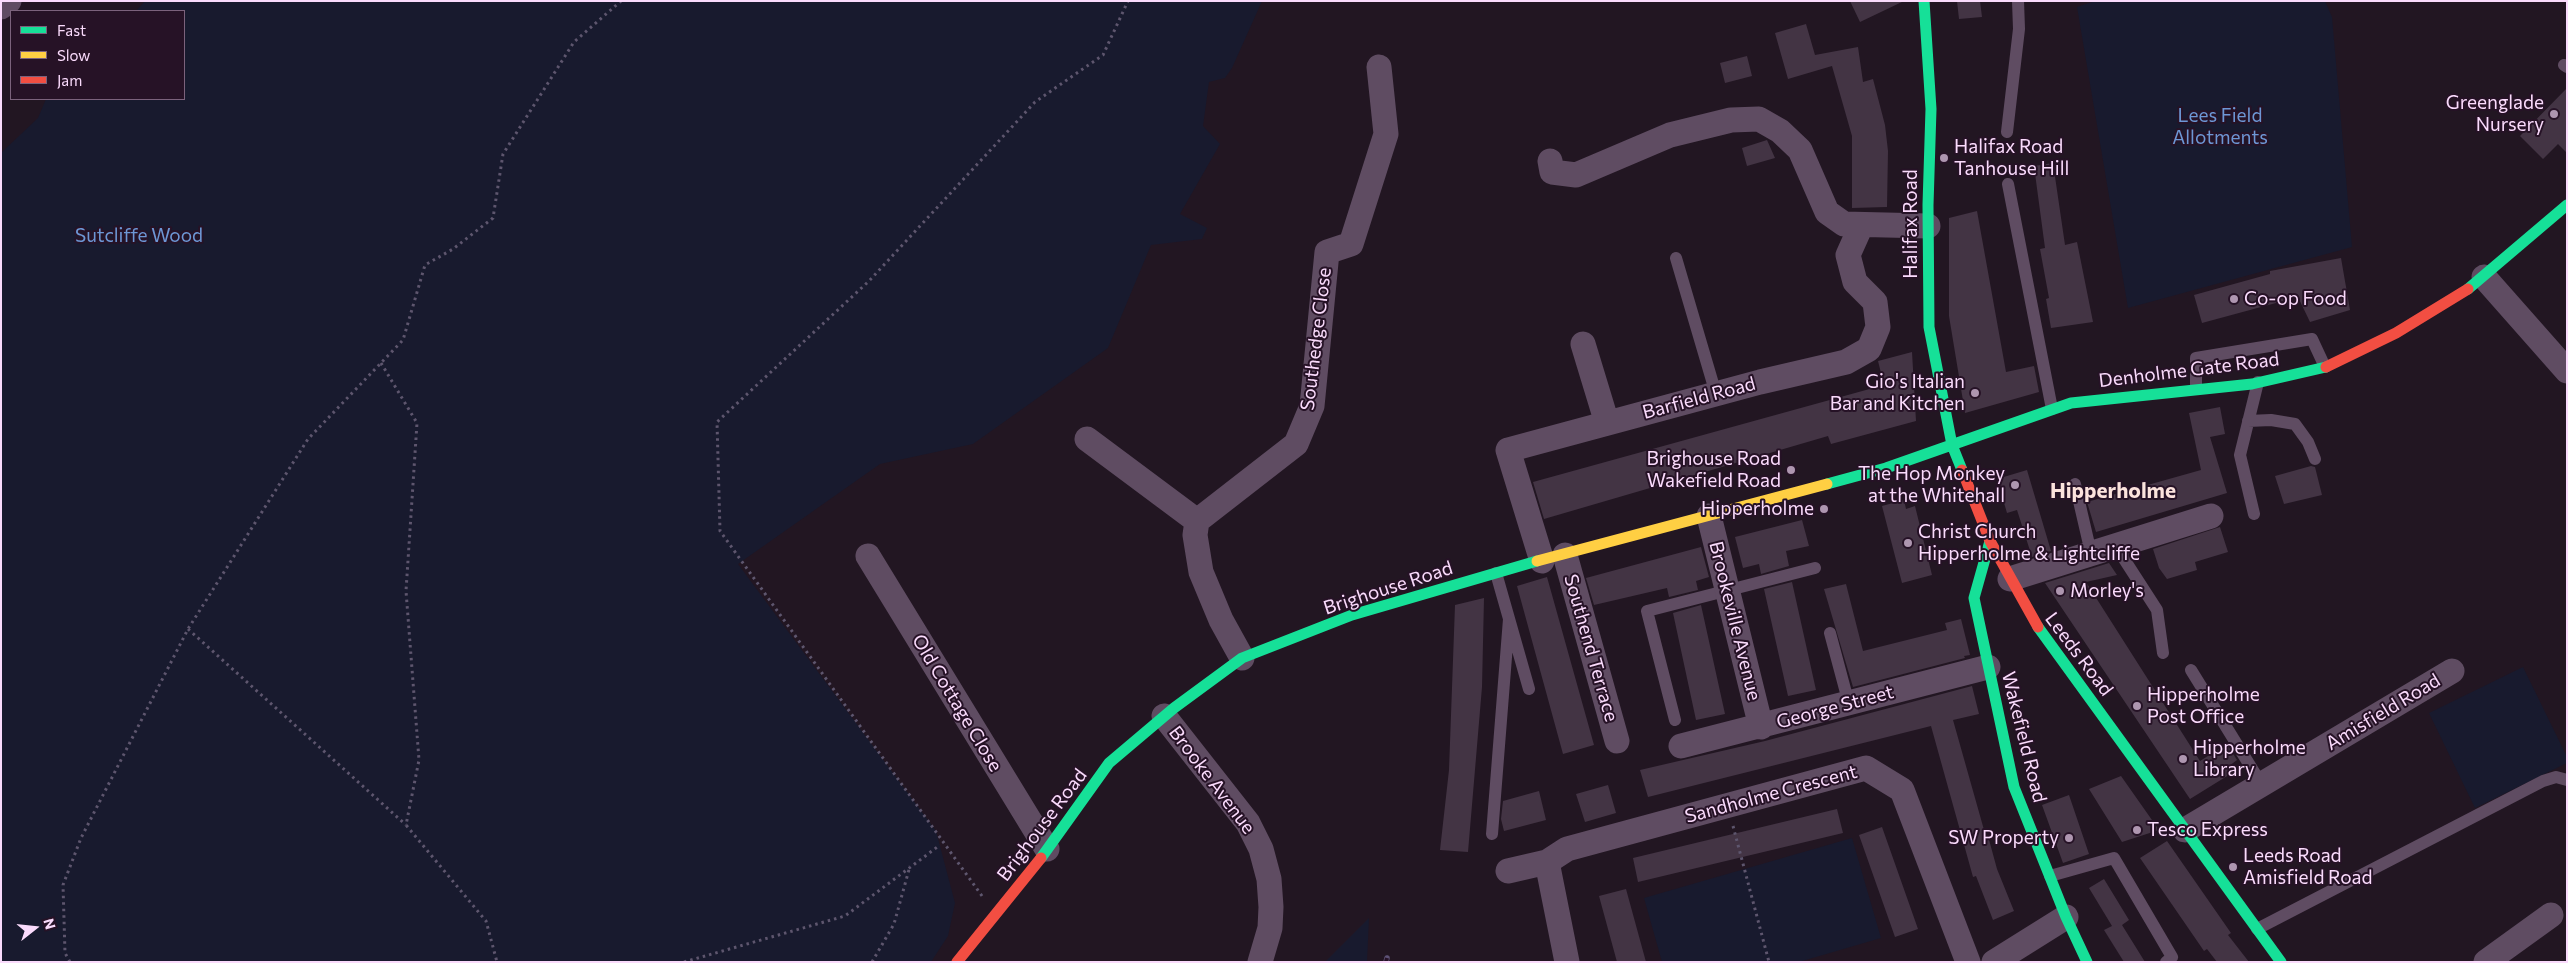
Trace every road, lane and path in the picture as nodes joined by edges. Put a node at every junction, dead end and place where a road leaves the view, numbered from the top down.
1 (9, 1) edge
2 (620, 1) edge
3 (1128, 1) edge
4 (1924, 1) edge
5 (2018, 1) edge
6 (1, 7) edge
7 (1379, 67) dead end
8 (2007, 132) dead end
9 (1550, 161) dead end
10 (2008, 184) dead end
11 (2567, 205) edge
12 (1861, 226) junction
13 (1928, 226) junction
14 (1676, 258) dead end
15 (2484, 277) junction
16 (1583, 344) dead end
17 (381, 363) junction
18 (2325, 367) junction
19 (2567, 371) edge
20 (2258, 382) junction
21 (2196, 389) junction
22 (1716, 394) junction
23 (2052, 409) junction
24 (2248, 421) junction
25 (1607, 423) junction
26 (1086, 439) dead end
27 (1952, 445) junction
28 (2315, 459) dead end
29 (2075, 484) dead end
30 (2254, 514) dead end
31 (1709, 516) junction
32 (2211, 516) dead end
33 (1197, 521) junction
34 (1990, 541) junction
35 (2115, 545) junction
36 (2090, 553) junction
37 (1565, 555) junction
38 (868, 556) dead end
39 (1542, 561) junction
40 (1815, 568) dead end
41 (1496, 573) junction
42 (2010, 579) junction
43 (1728, 591) junction
44 (1509, 619) junction
45 (188, 629) junction
46 (1830, 633) dead end
47 (2163, 653) dead end
48 (1242, 658) junction
49 (1988, 667) junction
50 (2191, 670) dead end
51 (2452, 672) dead end
52 (1529, 689) dead end
53 (1849, 704) junction
54 (1164, 716) junction
55 (1675, 720) dead end
56 (1761, 727) junction
57 (1617, 741) dead end
58 (1682, 746) dead end
59 (2567, 780) edge
60 (2262, 784) junction
61 (1728, 806) junction
62 (406, 825) junction
63 (2185, 830) junction
64 (1492, 834) dead end
65 (940, 845) dead end
66 (1047, 849) junction
67 (1547, 862) junction
68 (910, 866) junction
69 (1508, 871) dead end
70 (2050, 876) junction
71 (996, 915) junction
72 (2551, 915) dead end
73 (2066, 917) junction
74 (2257, 929) junction
75 (70, 962) edge
76 (497, 962) edge
77 (684, 962) edge
78 (872, 962) edge
79 (958, 962) edge
80 (1260, 962) edge
81 (1567, 962) edge
82 (1769, 962) edge
83 (1968, 962) edge
84 (1994, 962) edge
85 (2087, 962) edge
86 (2166, 962) edge
87 (2281, 962) edge
88 (2486, 962) edge

1 - 6 street
2 - 17 path
3 - 71 path
4 - 13 main road, Halifax Road
5 - 8 lane
7 - 33 street, Southedge Close
9 - 12 street
10 - 23 lane
11 - 15 main road, Denholme Gate Road
12 - 13 street
12 - 22 street, Barfield Road
13 - 27 main road, Halifax Road
14 - 22 lane
15 - 18 main road, Denholme Gate Road
15 - 19 street
16 - 25 street
17 - 45 path
17 - 62 path
18 - 20 main road, Denholme Gate Road
18 - 21 lane
20 - 21 main road, Denholme Gate Road
20 - 24 lane
21 - 23 main road, Denholme Gate Road
22 - 25 street, Barfield Road
23 - 27 main road, Denholme Gate Road
24 - 28 lane
24 - 30 lane
25 - 39 street, Barfield Road
26 - 33 street
27 - 31 main road, Brighouse Road
27 - 34 main road, Leeds Road
29 - 36 lane
31 - 37 main road, Brighouse Road
31 - 43 street, Brookeville Avenue
32 - 35 street
33 - 48 street
34 - 42 main road, Leeds Road
34 - 49 main road, Wakefield Road
35 - 36 street
35 - 47 lane
36 - 42 street
37 - 39 main road, Brighouse Road
37 - 57 street, Southend Terrace
38 - 66 street, Old Cottage Close
39 - 41 main road, Brighouse Road
40 - 43 lane
41 - 44 lane
41 - 48 main road, Brighouse Road
42 - 63 main road, Leeds Road
43 - 55 lane
43 - 56 street, Brookeville Avenue
44 - 52 lane
44 - 64 lane
45 - 62 path
45 - 75 path
46 - 53 lane
48 - 54 main road, Brighouse Road
49 - 53 street, George Street
49 - 70 main road, Wakefield Road
50 - 60 lane
51 - 60 street, Amisfield Road
53 - 56 street, George Street
54 - 66 main road, Brighouse Road
54 - 80 street, Brooke Avenue
56 - 58 street, George Street
59 - 74 lane
60 - 63 street, Amisfield Road
61 - 67 street, Sandholme Crescent
61 - 82 path
61 - 83 street, Sandholme Crescent
62 - 76 path
63 - 74 main road, Leeds Road
65 - 68 path
66 - 71 main road, Brighouse Road
67 - 69 street, Sandholme Crescent
67 - 81 street
68 - 77 path
68 - 78 path
70 - 73 main road, Wakefield Road
70 - 86 lane
71 - 79 main road, Brighouse Road
72 - 88 street
73 - 84 street
73 - 85 main road, Wakefield Road
74 - 87 main road, Leeds Road

